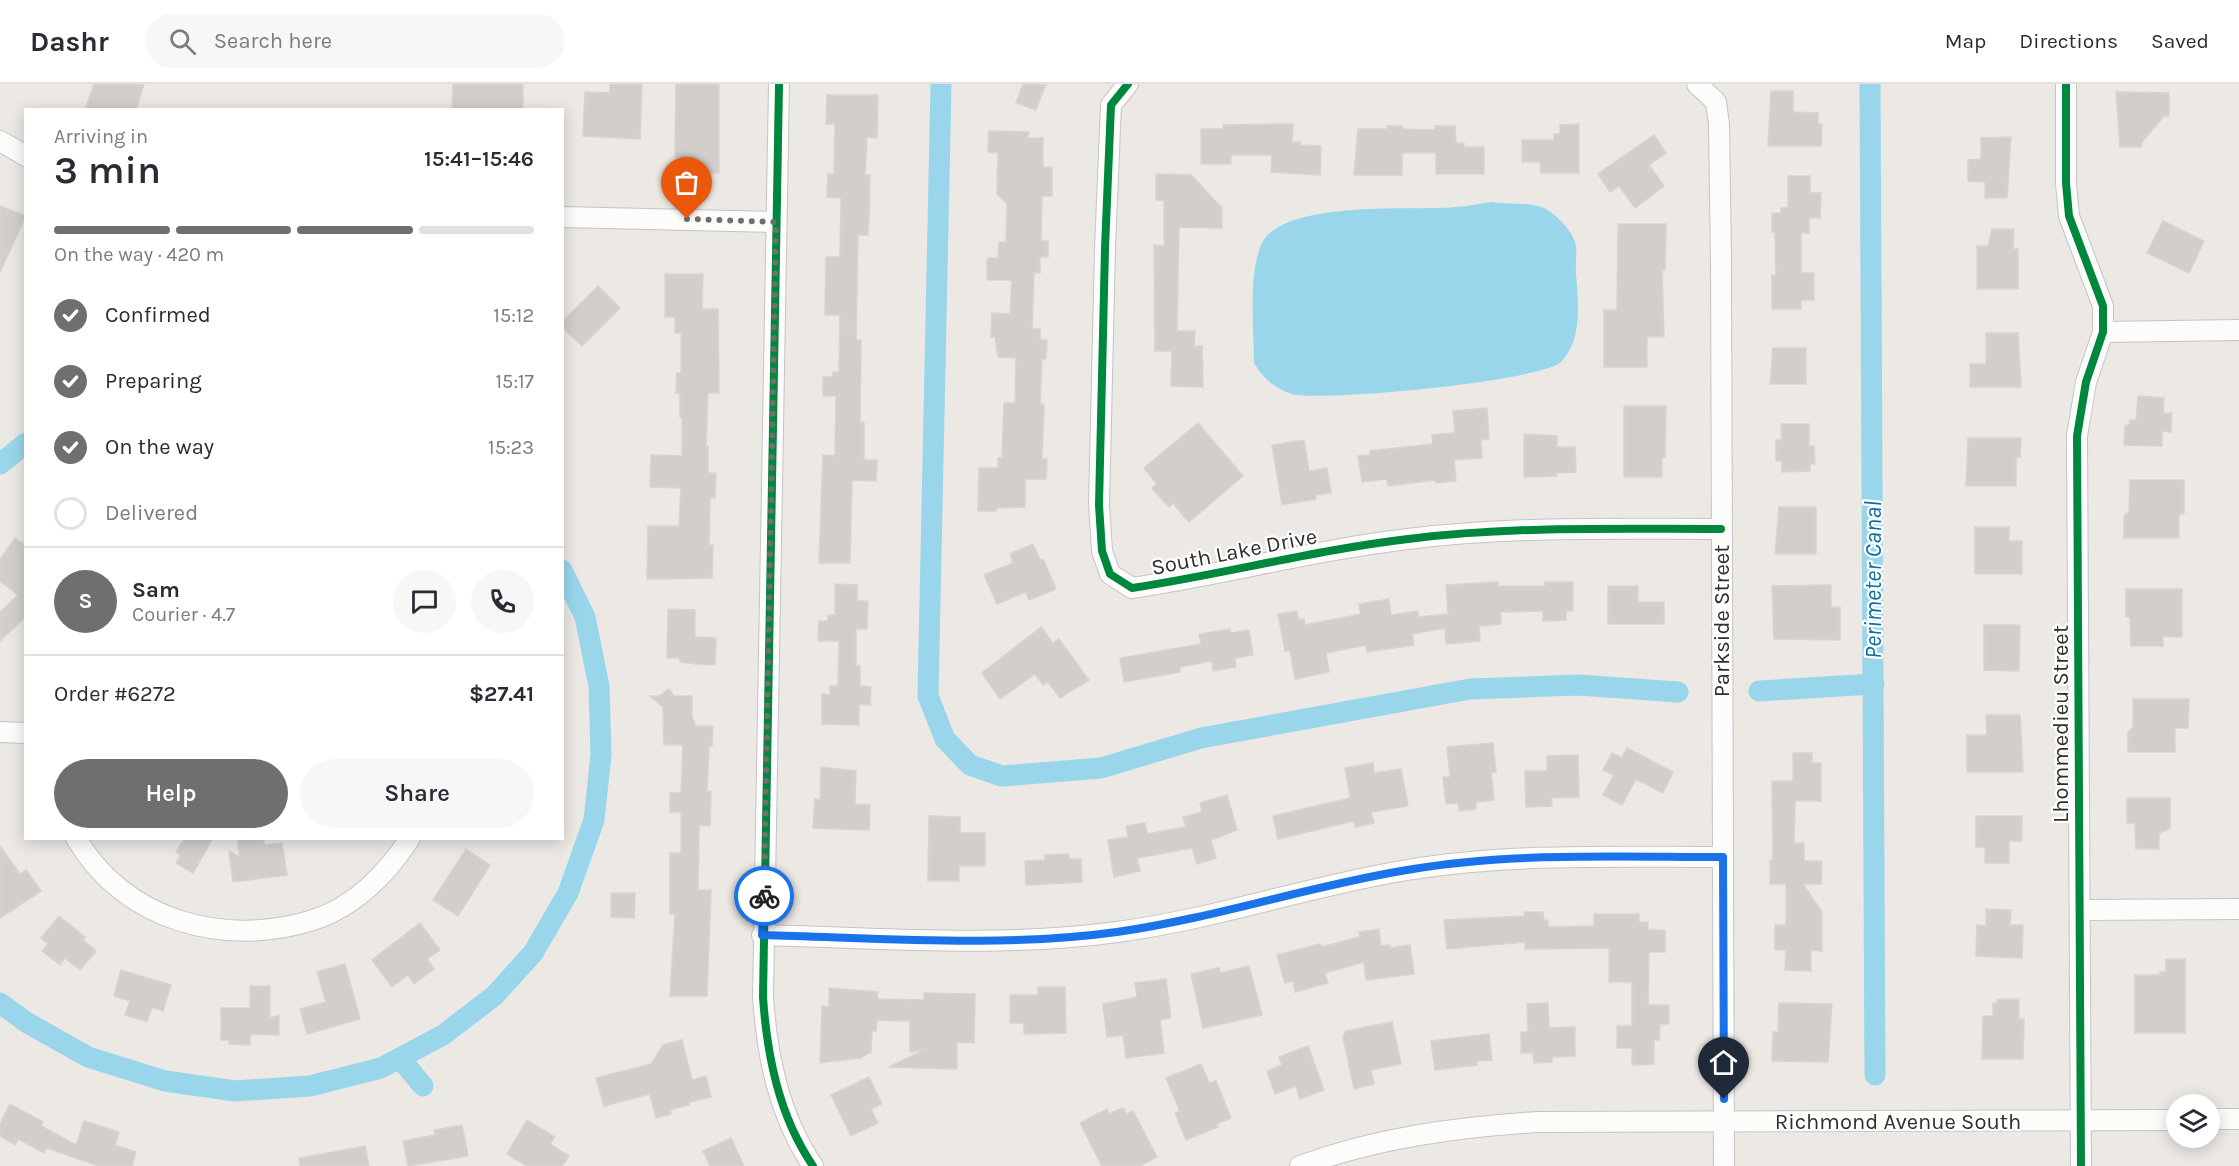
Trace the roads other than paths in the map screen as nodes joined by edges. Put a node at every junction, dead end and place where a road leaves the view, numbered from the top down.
1 (779, 84) edge
2 (1128, 84) edge
3 (1697, 84) edge
4 (2066, 84) edge
5 (0, 141) edge
6 (24, 155) edge
7 (564, 217) edge
8 (776, 222) junction
9 (2239, 330) edge
10 (2103, 332) junction
11 (1721, 529) junction
12 (0, 732) edge
13 (24, 733) edge
14 (77, 840) edge
15 (409, 840) edge
16 (1723, 857) junction
17 (2080, 909) junction
18 (2239, 909) edge
19 (762, 935) junction
20 (2220, 1119) edge
21 (2239, 1119) edge
22 (2081, 1120) junction
23 (2166, 1120) edge
24 (1724, 1121) junction
25 (813, 1166) edge
26 (1300, 1166) edge
27 (1724, 1166) edge
28 (2080, 1166) edge

1 - 8 street
2 - 11 street, South Lake Drive
3 - 11 street, Parkside Street
4 - 10 street
5 - 6 street
7 - 8 street
8 - 19 street
9 - 10 street
10 - 17 street, Lhommedieu Street
11 - 16 street, Parkside Street
12 - 13 street
14 - 15 street
16 - 19 street
16 - 24 street, Parkside Street
17 - 18 street
17 - 22 street, Lhommedieu Street
19 - 25 street
20 - 21 street
22 - 23 street, Richmond Avenue South
22 - 24 street, Richmond Avenue South
22 - 28 street, Lhommedieu Street
24 - 26 street, Richmond Avenue South
24 - 27 street, Parkside Street

